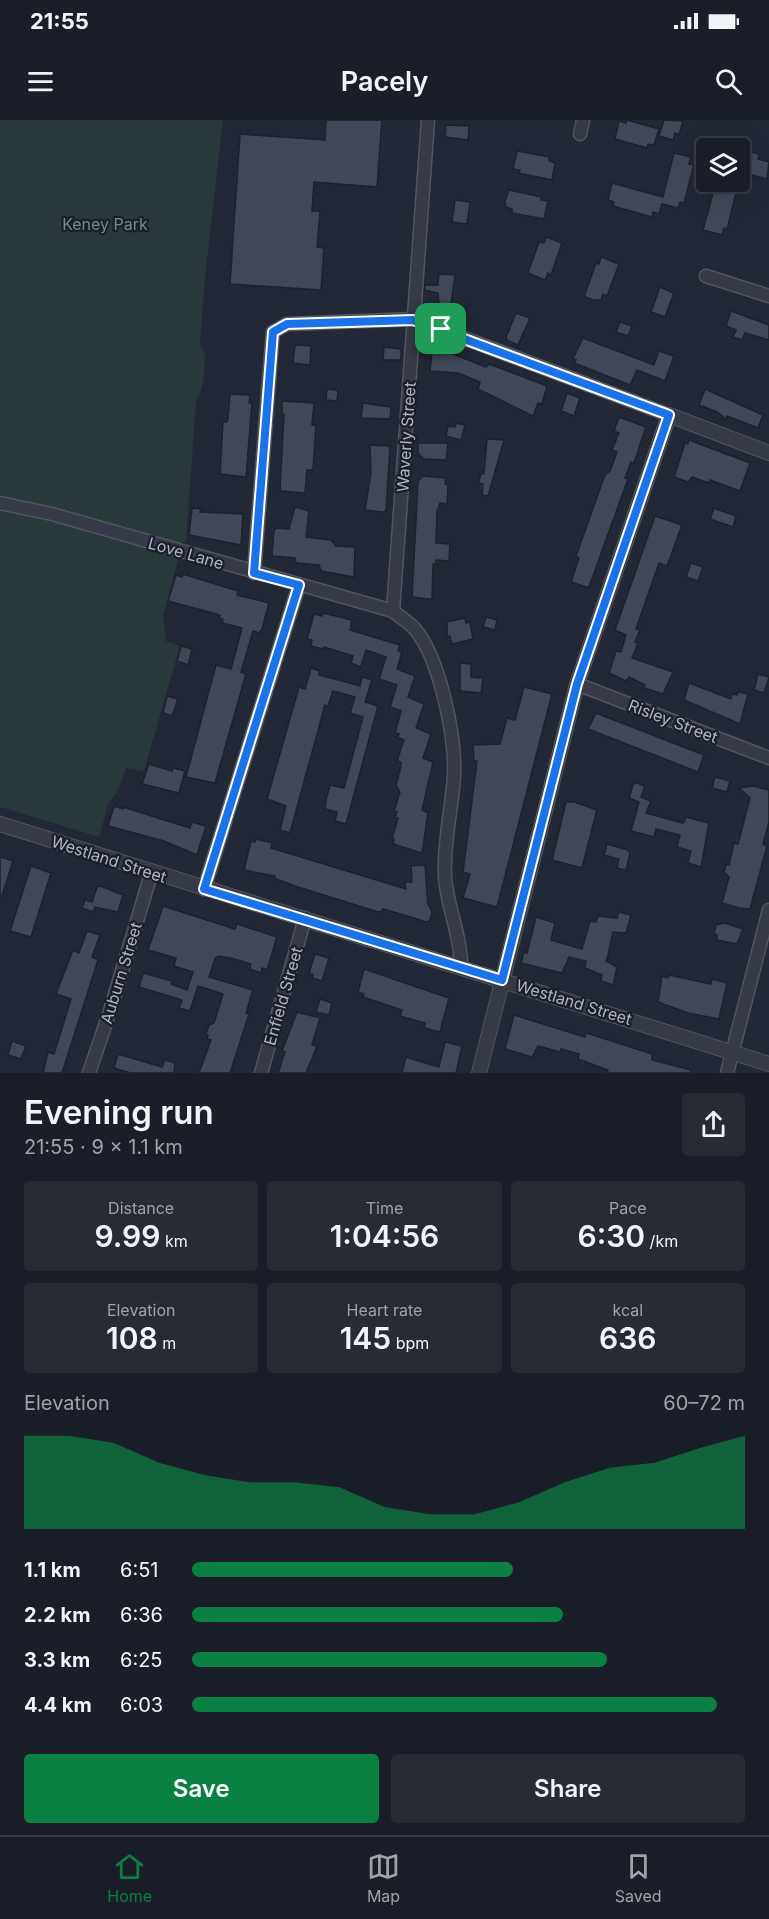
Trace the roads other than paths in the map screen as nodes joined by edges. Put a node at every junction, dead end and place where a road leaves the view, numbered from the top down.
1 (428, 120) edge
2 (583, 120) edge
3 (580, 134) dead end
4 (706, 276) dead end
5 (769, 296) edge
6 (413, 320) junction
7 (669, 415) junction
8 (769, 453) edge
9 (0, 503) edge
10 (254, 573) junction
11 (299, 585) junction
12 (393, 611) junction
13 (577, 684) junction
14 (769, 758) edge
15 (0, 824) edge
16 (152, 871) junction
17 (204, 889) junction
18 (769, 910) edge
19 (305, 918) junction
20 (461, 966) junction
21 (502, 980) junction
22 (733, 1053) junction
23 (769, 1064) edge
24 (89, 1073) edge
25 (261, 1073) edge
26 (479, 1073) edge
27 (727, 1073) edge

1 - 6 street, Waverly Street
2 - 3 street
4 - 5 street
6 - 7 street
6 - 10 street
6 - 12 street, Waverly Street
7 - 8 street
7 - 13 street
9 - 10 street, Love Lane
10 - 11 street, Love Lane
11 - 12 street, Love Lane
11 - 17 street
12 - 20 street, Love Lane
13 - 14 street, Risley Street
13 - 21 street
15 - 16 street, Westland Street
16 - 17 street, Westland Street
16 - 24 street, Auburn Street
17 - 19 street, Westland Street
18 - 22 street
19 - 20 street, Westland Street
19 - 25 street, Enfield Street
20 - 21 street, Westland Street
21 - 22 street, Westland Street
21 - 26 street
22 - 23 street, Westland Street
22 - 27 street

